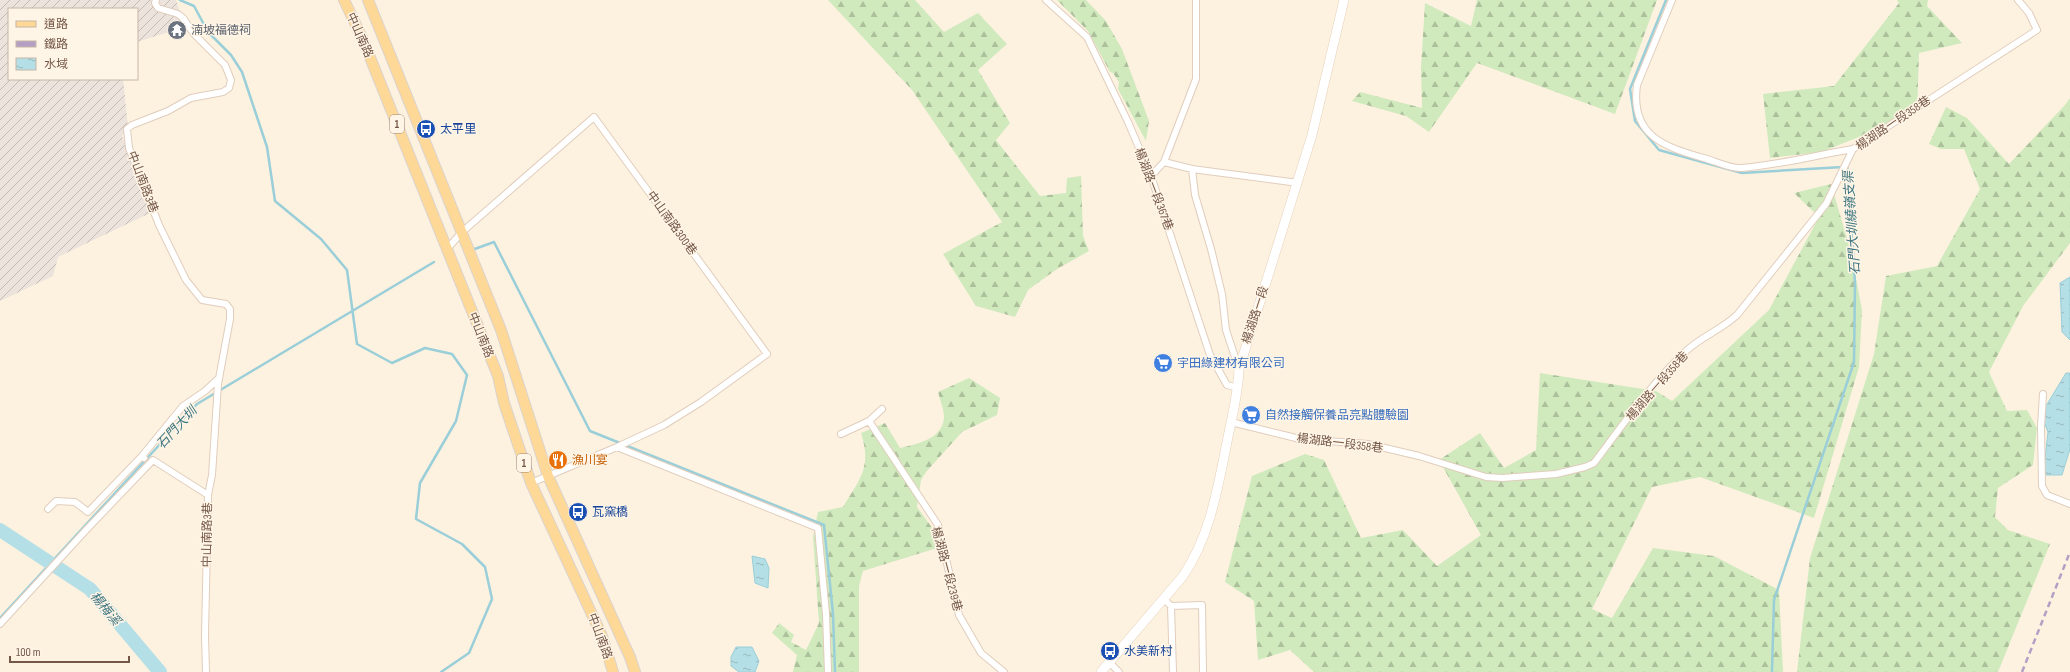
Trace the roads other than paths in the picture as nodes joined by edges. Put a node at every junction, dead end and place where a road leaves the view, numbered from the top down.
1 (344, 0) edge
2 (368, 0) edge
3 (1046, 0) edge
4 (1196, 0) edge
5 (1344, 0) edge
6 (1672, 0) edge
7 (2018, 0) edge
8 (156, 2) edge
9 (1853, 149) junction
10 (1164, 162) junction
11 (1192, 169) junction
12 (1151, 176) junction
13 (1298, 183) junction
14 (462, 232) junction
15 (447, 249) junction
16 (1239, 369) junction
17 (218, 382) junction
18 (1238, 388) junction
19 (2043, 394) dead end
20 (882, 409) dead end
21 (869, 421) junction
22 (1231, 422) junction
23 (841, 434) dead end
24 (620, 446) junction
25 (142, 456) junction
26 (150, 463) junction
27 (548, 476) junction
28 (531, 483) junction
29 (208, 495) junction
30 (2070, 504) edge
31 (48, 509) dead end
32 (1168, 603) junction
33 (0, 624) edge
34 (1109, 662) junction
35 (206, 672) edge
36 (613, 672) edge
37 (635, 672) edge
38 (828, 672) edge
39 (1004, 672) edge
40 (1101, 672) edge
41 (1119, 672) edge
42 (1173, 672) edge
43 (1203, 672) edge

1 - 15 main road, 中山南路 / 1
2 - 14 main road, 中山南路 / 1
3 - 12 street, 楊湖路一段367巷
4 - 10 street
5 - 13 street, 楊湖路一段
6 - 9 street
7 - 9 street, 楊湖路一段358巷
8 - 17 street, 中山南路3巷
9 - 22 street, 楊湖路一段358巷
10 - 11 street
10 - 12 street
11 - 13 street
11 - 16 street
12 - 18 street, 楊湖路一段367巷
13 - 16 street, 楊湖路一段
14 - 15 street, 中山南路300巷
14 - 24 street, 中山南路300巷
14 - 27 main road, 中山南路 / 1
15 - 28 main road, 中山南路 / 1
16 - 18 street, 楊湖路一段
17 - 25 street
17 - 29 street, 中山南路3巷
18 - 22 street, 楊湖路一段
19 - 30 street
20 - 21 street
21 - 23 street
21 - 39 street, 楊湖路一段239巷
22 - 32 street, 楊湖路一段
24 - 27 street
24 - 38 street
25 - 26 street
25 - 31 street
26 - 29 street
26 - 33 street
27 - 28 street
27 - 37 main road, 中山南路 / 1
28 - 36 main road, 中山南路 / 1
29 - 35 street, 中山南路3巷
32 - 34 street, 楊湖路一段
32 - 42 street
32 - 43 street
34 - 40 street, 楊湖路一段
34 - 41 street

